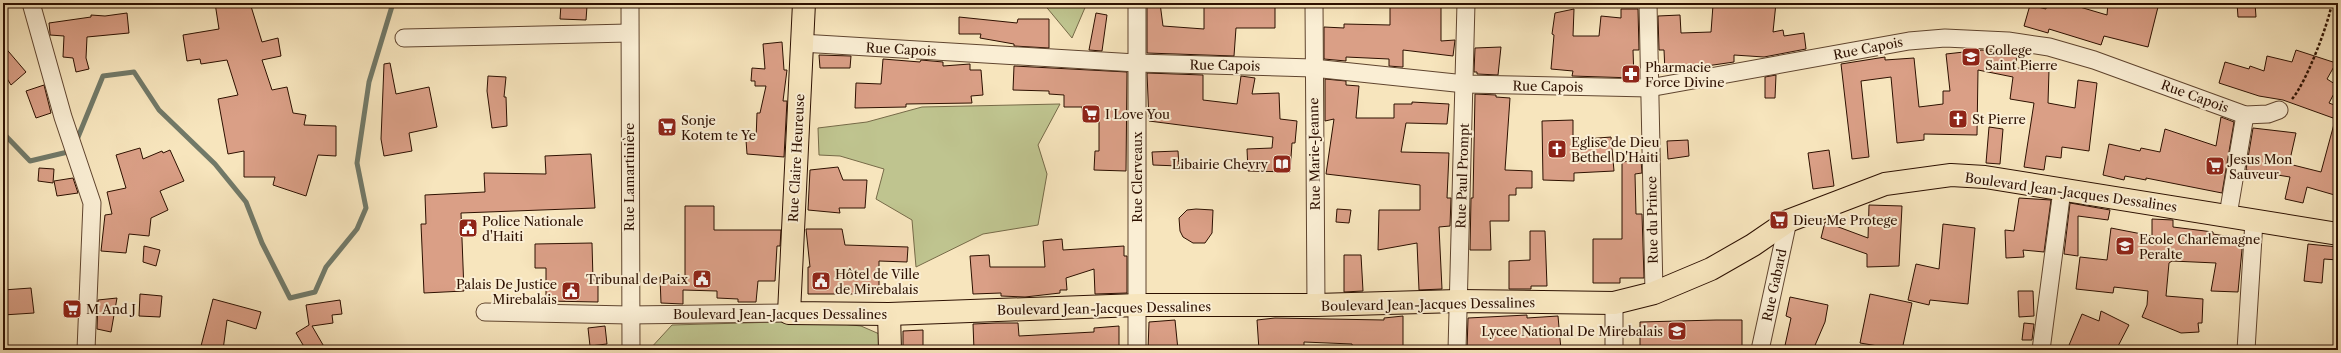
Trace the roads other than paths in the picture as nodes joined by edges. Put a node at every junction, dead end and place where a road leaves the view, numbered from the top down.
1 (31, 3) edge
2 (630, 3) edge
3 (804, 3) edge
4 (1136, 3) edge
5 (1314, 3) edge
6 (1466, 3) edge
7 (1648, 3) edge
8 (629, 33) junction
9 (404, 38) dead end
10 (801, 43) junction
11 (1136, 63) junction
12 (1313, 68) junction
13 (1465, 84) junction
14 (1649, 88) junction
15 (2279, 110) road end
16 (2245, 115) junction
17 (2062, 190) junction
18 (2228, 215) junction
19 (1788, 221) junction
20 (2254, 221) junction
21 (2338, 234) edge
22 (1654, 293) junction
23 (1458, 301) junction
24 (1614, 303) junction
25 (1138, 305) junction
26 (1316, 305) junction
27 (485, 312) dead end
28 (788, 312) junction
29 (889, 314) junction
30 (629, 315) junction
31 (86, 350) edge
32 (631, 350) edge
33 (890, 350) edge
34 (1137, 350) edge
35 (1457, 350) edge
36 (1614, 350) edge
37 (1760, 350) edge
38 (2041, 350) edge
39 (2246, 350) edge

1 - 31 street
2 - 8 street, Rue Lamartinière
3 - 10 main road, Rue Claire Heureuse
4 - 11 street, Rue Clerveaux
5 - 12 street, Rue Marie-Jeanne
6 - 13 street, Rue Paul Prompt
7 - 14 street, Rue du Prince
8 - 9 street
8 - 30 street, Rue Lamartinière
10 - 11 street, Rue Capois
10 - 28 main road, Rue Claire Heureuse
11 - 12 street, Rue Capois
11 - 25 street, Rue Clerveaux
12 - 13 street, Rue Capois
12 - 26 street, Rue Marie-Jeanne
13 - 14 street, Rue Capois
13 - 23 street, Rue Paul Prompt
14 - 16 street, Rue Capois
14 - 22 street, Rue du Prince
15 - 16 street, Rue Capois
16 - 18 street
17 - 18 main road, Boulevard Jean-Jacques Dessalines
17 - 19 main road, Boulevard Jean-Jacques Dessalines
17 - 38 street
18 - 20 main road, Boulevard Jean-Jacques Dessalines
19 - 22 main road, Boulevard Jean-Jacques Dessalines
19 - 37 street, Rue Gabard
20 - 21 main road, Boulevard Jean-Jacques Dessalines
20 - 39 street
22 - 24 main road, Boulevard Jean-Jacques Dessalines
23 - 24 main road, Boulevard Jean-Jacques Dessalines
23 - 26 main road, Boulevard Jean-Jacques Dessalines
23 - 35 street, Rue Paul Prompt
24 - 36 street
25 - 26 main road, Boulevard Jean-Jacques Dessalines
25 - 29 main road, Boulevard Jean-Jacques Dessalines
25 - 34 street, Rue Clerveaux
27 - 30 street, Boulevard Jean-Jacques Dessalines
28 - 29 main road, Boulevard Jean-Jacques Dessalines
28 - 30 street, Boulevard Jean-Jacques Dessalines
29 - 33 main road
30 - 32 street, Rue Lamartinière

